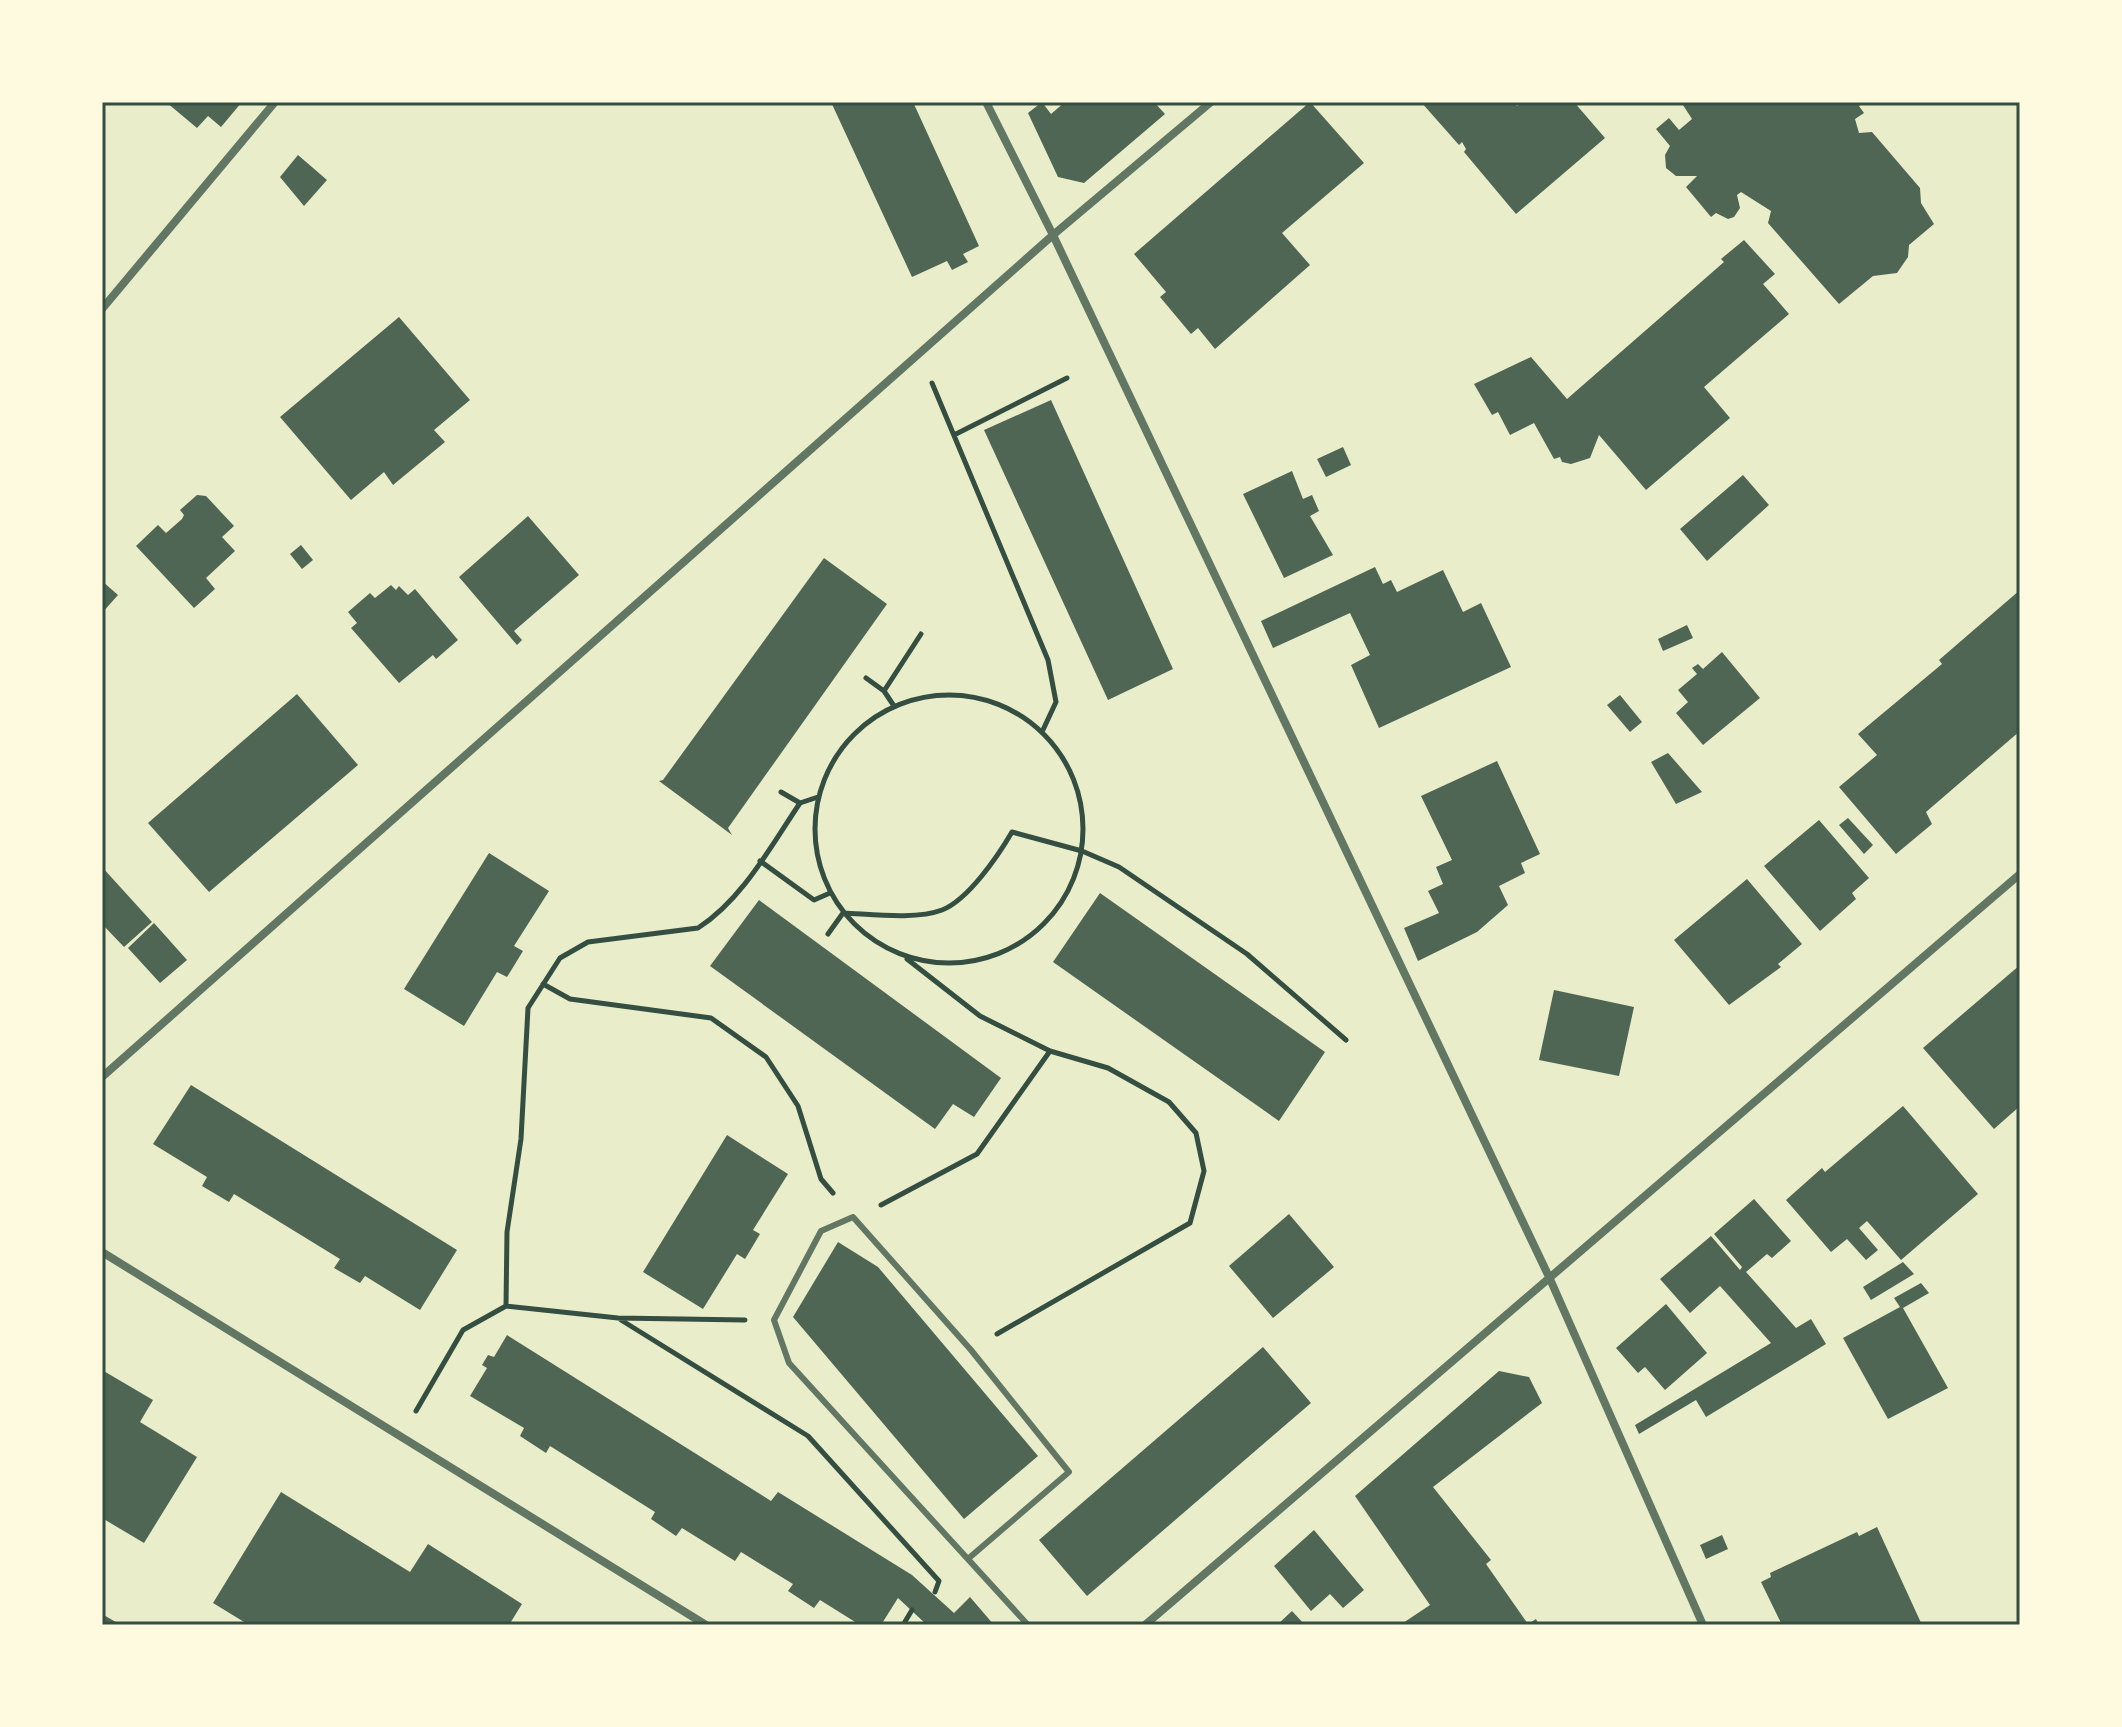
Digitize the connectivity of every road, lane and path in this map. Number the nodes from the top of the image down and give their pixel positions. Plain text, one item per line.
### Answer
1 (275, 102) edge
2 (986, 102) edge
3 (1211, 102) edge
4 (1053, 235) junction
5 (102, 309) edge
6 (920, 353) junction
7 (1067, 378) dead end
8 (954, 435) junction
9 (921, 634) dead end
10 (866, 678) dead end
11 (884, 691) junction
12 (894, 706) junction
13 (1042, 732) junction
14 (781, 792) dead end
15 (818, 797) junction
16 (800, 803) junction
17 (1082, 851) junction
18 (760, 861) junction
19 (2020, 874) edge
20 (830, 893) junction
21 (843, 913) junction
22 (828, 934) dead end
23 (903, 956) junction
24 (543, 984) junction
25 (1346, 1040) dead end
26 (1050, 1051) junction
27 (102, 1077) edge
28 (853, 1217) junction
29 (102, 1252) edge
30 (1550, 1279) junction
31 (506, 1306) junction
32 (618, 1318) junction
33 (774, 1320) junction
34 (971, 1350) junction
35 (401, 1437) junction
36 (969, 1558) junction
37 (935, 1592) dead end
38 (912, 1610) dead end
39 (706, 1625) edge
40 (903, 1625) edge
41 (1028, 1625) edge
42 (1145, 1625) edge
43 (1703, 1625) edge

1 - 5 street
2 - 4 street
3 - 4 street
4 - 6 street
4 - 30 street
6 - 8 path
6 - 27 street
7 - 8 path
8 - 13 path
9 - 11 path
10 - 11 path
11 - 12 path
12 - 13 path
12 - 15 path
13 - 17 path
14 - 16 path
15 - 16 path
15 - 20 path
16 - 18 path
17 - 21 path
17 - 23 path
17 - 25 path
18 - 20 path
18 - 24 path
19 - 30 street
20 - 21 path
21 - 22 path
21 - 23 path
23 - 26 path
24 - 28 path
24 - 31 path
26 - 28 path
26 - 34 path
28 - 33 lane
28 - 34 lane
29 - 35 street
30 - 42 street
30 - 43 street
31 - 32 path
31 - 35 path
32 - 33 path
32 - 37 path
33 - 36 lane
34 - 36 lane
35 - 39 street
36 - 41 lane
38 - 40 path

